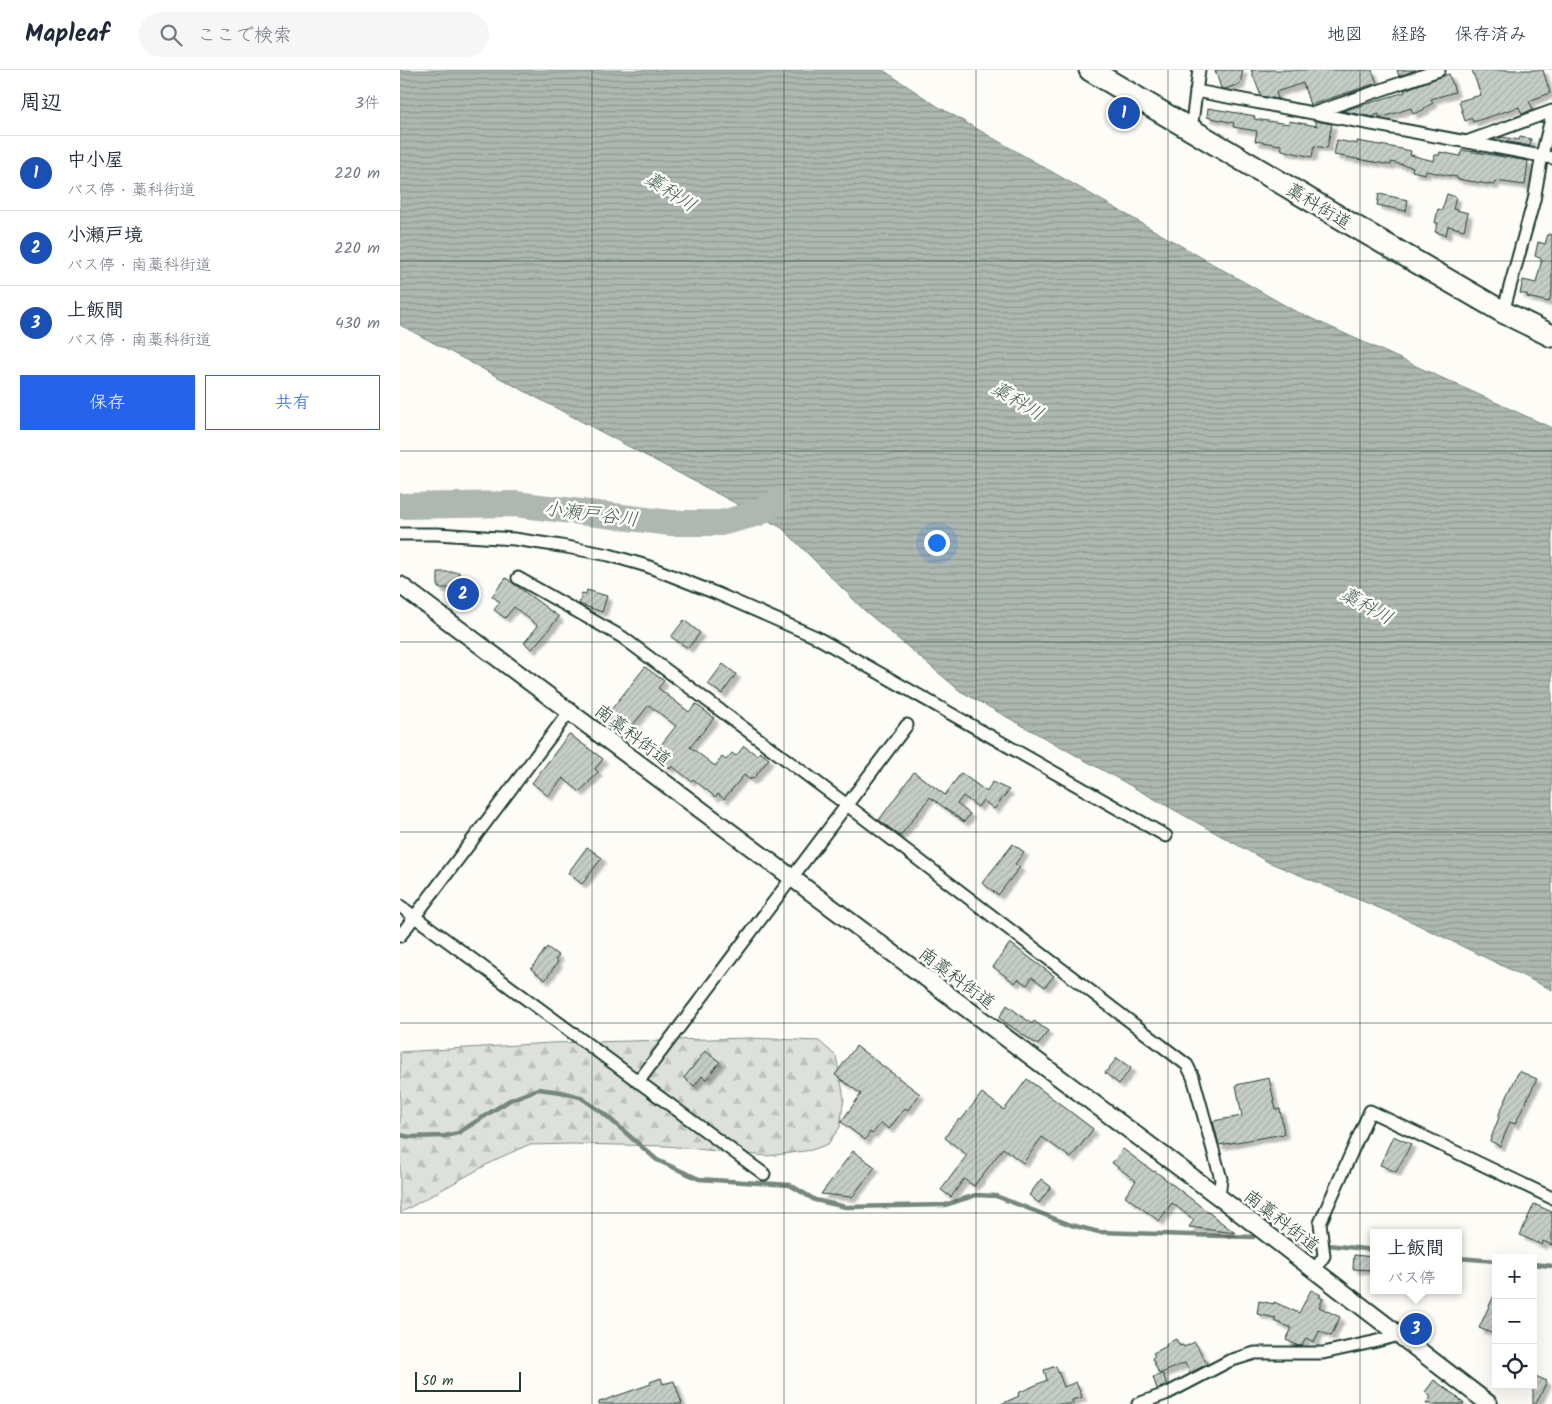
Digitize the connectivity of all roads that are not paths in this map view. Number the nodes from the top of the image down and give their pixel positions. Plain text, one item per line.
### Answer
1 (1090, 70) edge
2 (1199, 70) edge
3 (1439, 70) edge
4 (1196, 90) junction
5 (1315, 113) junction
6 (1552, 115) edge
7 (1191, 130) junction
8 (1467, 141) junction
9 (1547, 156) edge
10 (1503, 312) junction
11 (1552, 336) edge
12 (400, 534) edge
13 (518, 578) dead end
14 (400, 584) edge
15 (569, 712) junction
16 (907, 725) dead end
17 (847, 805) junction
18 (1166, 836) dead end
19 (792, 878) junction
20 (400, 906) edge
21 (414, 917) junction
22 (400, 936) edge
23 (638, 1082) junction
24 (764, 1174) dead end
25 (1219, 1197) junction
26 (1552, 1198) edge
27 (1314, 1271) junction
28 (1399, 1335) junction
29 (1138, 1404) edge
30 (1489, 1404) edge

1 - 7 highway, 藁科街道
2 - 4 street
3 - 5 street
4 - 5 street
4 - 7 street
5 - 8 street
6 - 8 street
6 - 9 street
7 - 10 highway, 藁科街道
8 - 9 street
9 - 10 street
10 - 11 highway, 藁科街道
12 - 18 street
13 - 17 street
14 - 15 main road, 南藁科街道
15 - 19 main road, 南藁科街道
15 - 21 street
16 - 17 street
17 - 19 street
17 - 25 street
19 - 23 street
19 - 25 main road, 南藁科街道
20 - 21 street
21 - 22 street
21 - 23 street
23 - 24 street
25 - 27 main road, 南藁科街道
26 - 27 street
27 - 28 main road, 南藁科街道
28 - 29 street
28 - 30 main road, 南藁科街道

